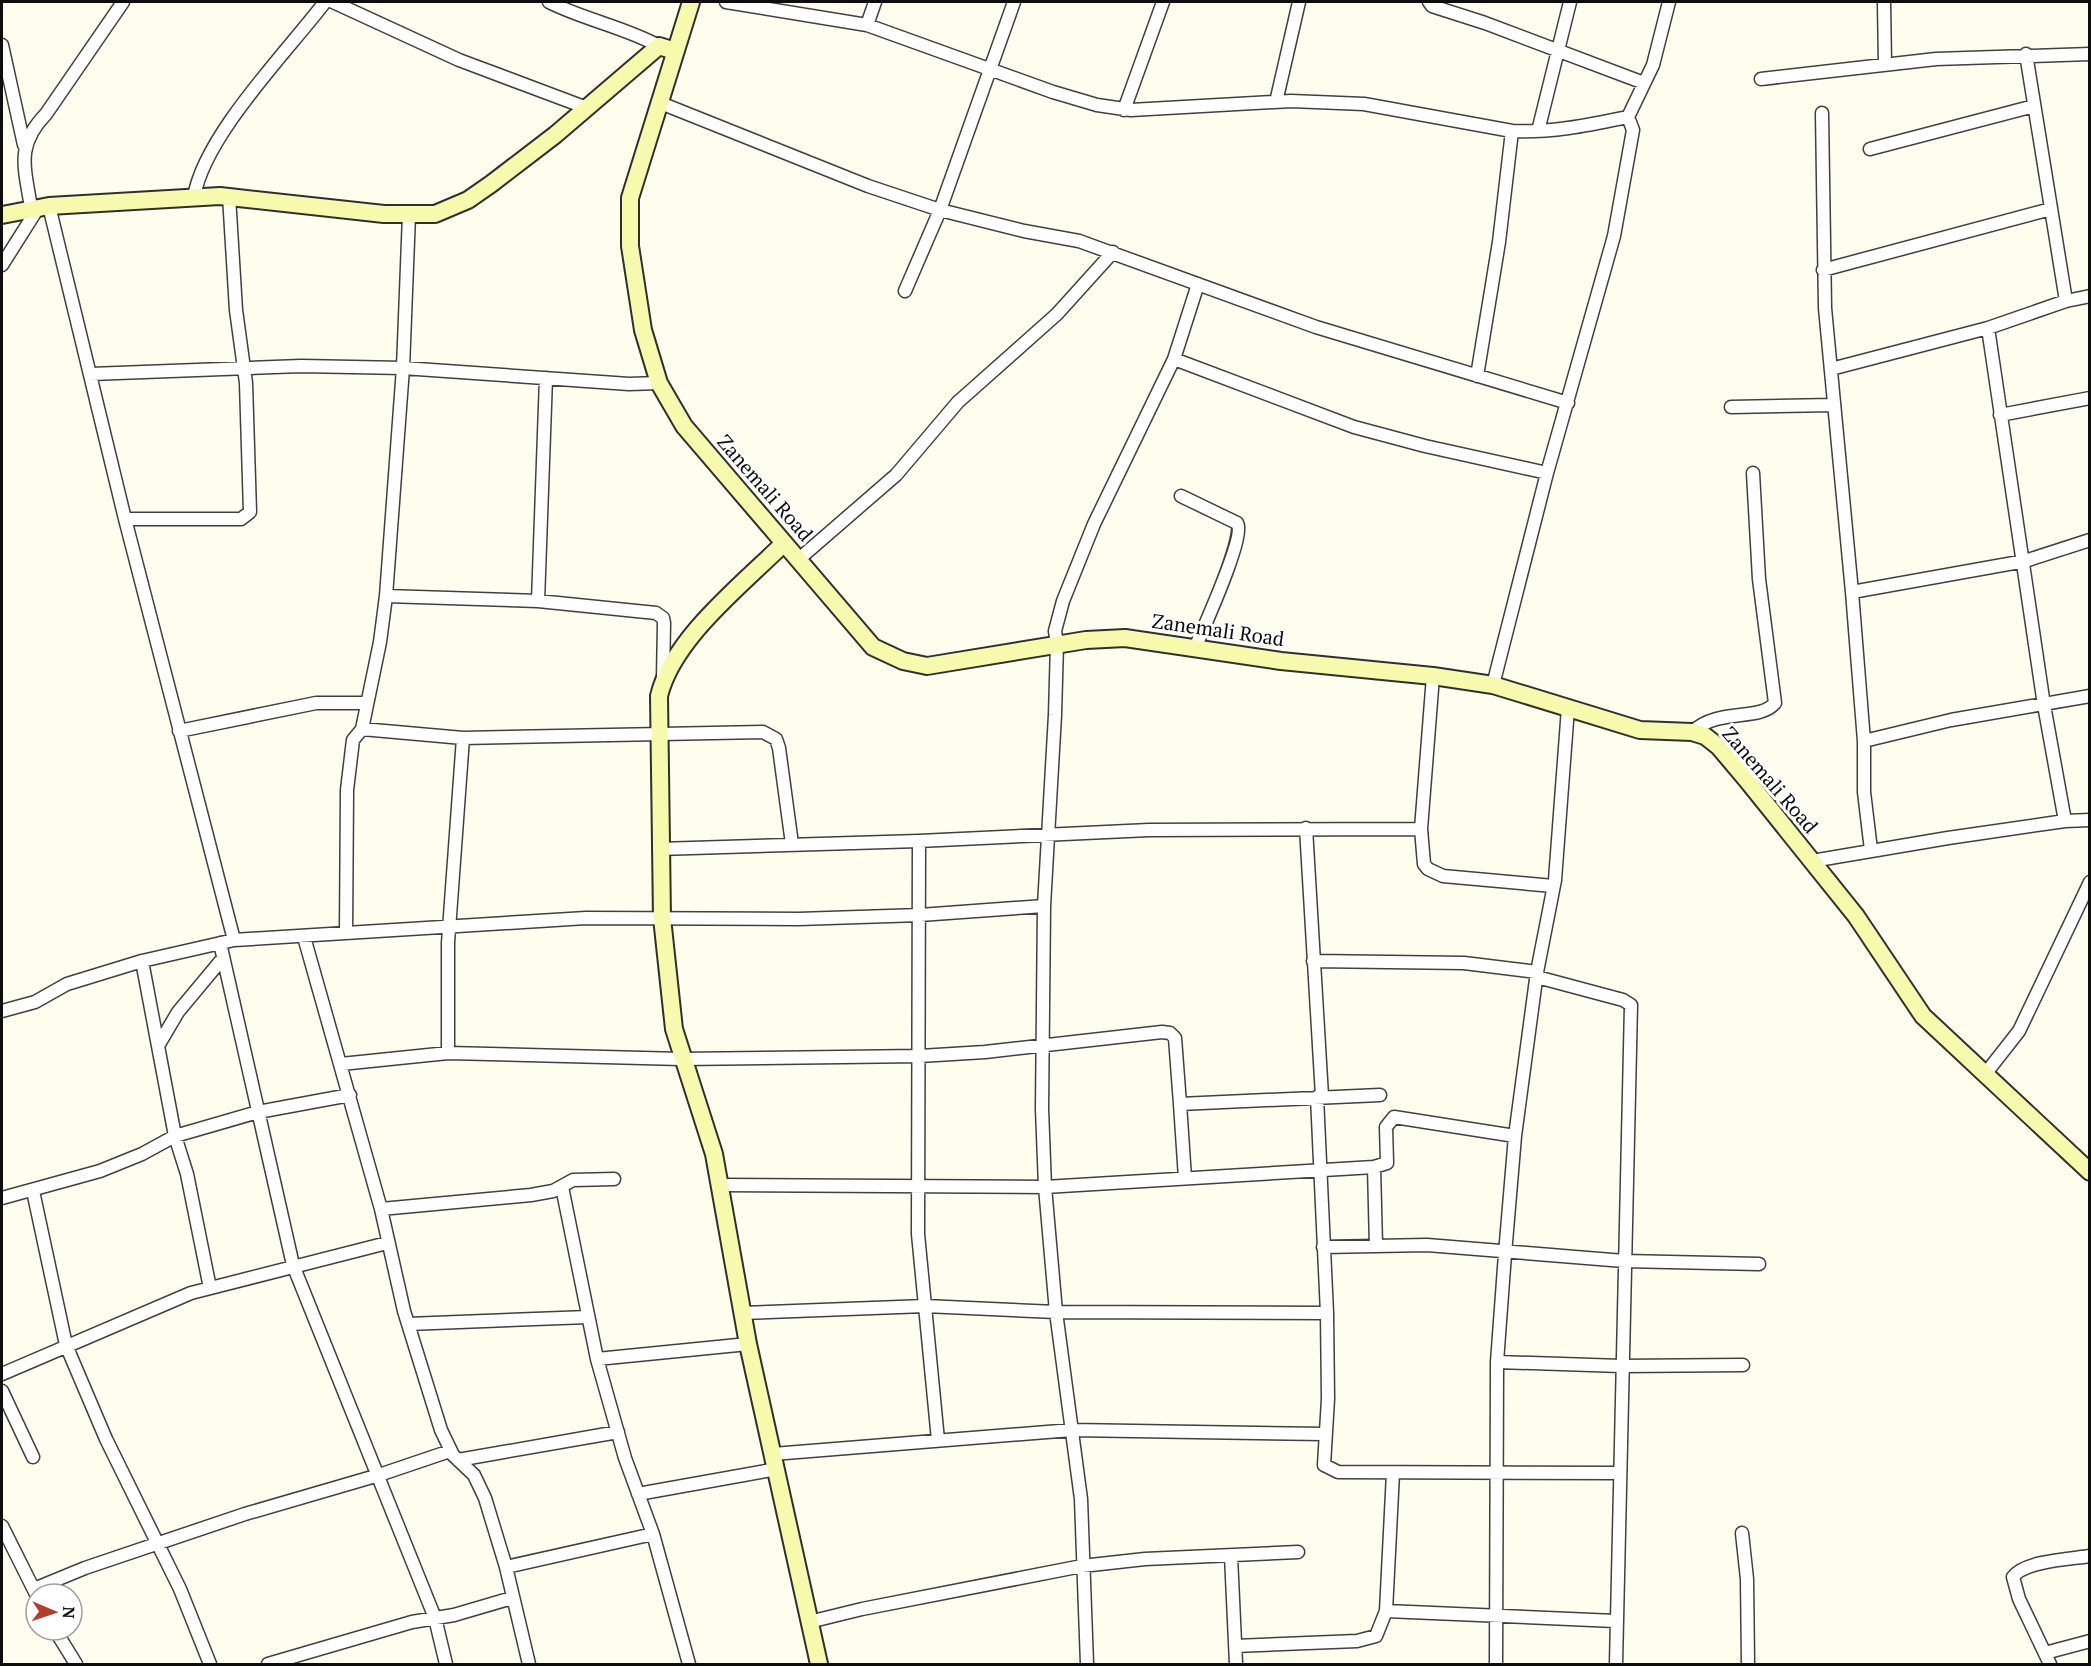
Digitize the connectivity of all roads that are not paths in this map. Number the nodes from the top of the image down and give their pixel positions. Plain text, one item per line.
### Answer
1 (123, 2) edge
2 (325, 2) edge
3 (333, 2) edge
4 (549, 2) edge
5 (691, 2) edge
6 (726, 2) edge
7 (875, 2) edge
8 (1014, 2) edge
9 (1163, 2) edge
10 (1299, 2) edge
11 (1429, 2) edge
12 (1570, 2) edge
13 (1669, 2) edge
14 (1884, 2) edge
15 (867, 25) junction
16 (2, 45) edge
17 (667, 49) junction
18 (1557, 51) junction
19 (2026, 54) junction
20 (2090, 54) edge
21 (1885, 65) junction
22 (989, 68) junction
23 (1761, 79) dead end
24 (1644, 83) junction
25 (658, 102) junction
26 (1276, 102) junction
27 (2034, 106) junction
28 (587, 108) junction
29 (1124, 110) junction
30 (1822, 113) dead end
31 (1628, 117) junction
32 (1512, 130) junction
33 (1538, 131) junction
34 (24, 145) junction
35 (1870, 149) dead end
36 (229, 196) junction
37 (194, 197) junction
38 (39, 207) junction
39 (2051, 209) junction
40 (940, 210) junction
41 (2, 215) edge
42 (409, 215) junction
43 (1113, 252) junction
44 (2, 266) edge
45 (1823, 270) junction
46 (1198, 284) junction
47 (905, 291) dead end
48 (2090, 296) edge
49 (2066, 301) junction
50 (1988, 328) junction
51 (1174, 359) junction
52 (244, 367) junction
53 (402, 368) junction
54 (1831, 369) junction
55 (92, 374) junction
56 (1477, 375) junction
57 (546, 378) junction
58 (659, 383) junction
59 (2090, 398) edge
60 (1568, 403) junction
61 (1833, 405) junction
62 (1731, 407) dead end
63 (2000, 415) junction
64 (1547, 473) junction
65 (1753, 473) dead end
66 (1181, 496) dead end
67 (125, 519) junction
68 (2090, 540) edge
69 (784, 543) junction
70 (799, 559) junction
71 (2025, 561) junction
72 (1852, 592) junction
73 (386, 596) junction
74 (538, 601) junction
75 (1057, 644) junction
76 (1195, 648) junction
77 (1433, 676) junction
78 (663, 678) junction
79 (1493, 685) junction
80 (2090, 696) edge
81 (367, 703) junction
82 (2044, 705) junction
83 (1568, 708) junction
84 (362, 729) junction
85 (179, 731) junction
86 (1692, 732) junction
87 (660, 735) junction
88 (463, 738) junction
89 (1864, 741) junction
90 (2066, 820) junction
91 (2090, 820) edge
92 (1306, 828) junction
93 (1422, 829) junction
94 (1048, 835) junction
95 (919, 841) junction
96 (792, 844) junction
97 (659, 849) junction
98 (1871, 850) junction
99 (1812, 861) junction
100 (2090, 882) edge
101 (1552, 886) junction
102 (1044, 906) junction
103 (920, 915) junction
104 (662, 918) junction
105 (449, 927) junction
106 (346, 933) junction
107 (304, 937) junction
108 (234, 940) junction
109 (220, 944) junction
110 (224, 958) junction
111 (142, 961) junction
112 (1313, 961) junction
113 (1537, 974) junction
114 (2, 1011) edge
115 (158, 1046) junction
116 (1042, 1046) junction
117 (448, 1053) junction
118 (920, 1056) junction
119 (681, 1059) junction
120 (341, 1064) junction
121 (1986, 1073) junction
122 (350, 1095) junction
123 (1380, 1095) dead end
124 (1319, 1096) junction
125 (1180, 1104) junction
126 (258, 1112) junction
127 (175, 1136) junction
128 (1515, 1136) junction
129 (1374, 1167) junction
130 (1321, 1172) junction
131 (2090, 1172) edge
132 (1185, 1178) junction
133 (614, 1179) dead end
134 (720, 1185) junction
135 (562, 1187) junction
136 (1045, 1187) junction
137 (918, 1188) junction
138 (33, 1191) junction
139 (2, 1198) edge
140 (381, 1209) junction
141 (387, 1243) junction
142 (1376, 1246) junction
143 (1323, 1248) junction
144 (1505, 1254) junction
145 (1624, 1261) junction
146 (1759, 1264) dead end
147 (293, 1265) junction
148 (210, 1288) junction
149 (926, 1306) junction
150 (1056, 1312) junction
151 (742, 1313) junction
152 (1327, 1313) junction
153 (588, 1317) junction
154 (408, 1324) junction
155 (748, 1344) junction
156 (66, 1345) junction
157 (597, 1359) junction
158 (1497, 1362) junction
159 (1743, 1365) dead end
160 (1621, 1366) junction
161 (2, 1374) edge
162 (2, 1391) edge
163 (1072, 1430) junction
164 (618, 1432) junction
165 (1324, 1434) junction
166 (938, 1440) junction
167 (454, 1456) junction
168 (33, 1457) dead end
169 (775, 1461) junction
170 (1393, 1473) junction
171 (1499, 1473) junction
172 (1620, 1473) junction
173 (379, 1475) junction
174 (638, 1494) junction
175 (2, 1526) edge
176 (1742, 1533) dead end
177 (653, 1534) junction
178 (159, 1545) junction
179 (1298, 1552) dead end
180 (1231, 1556) junction
181 (2090, 1556) edge
182 (1082, 1566) junction
183 (506, 1567) junction
184 (30, 1582) edge
185 (56, 1582) edge
186 (512, 1598) junction
187 (1386, 1611) junction
188 (1497, 1616) junction
189 (435, 1618) junction
190 (1615, 1621) junction
191 (809, 1622) junction
192 (2090, 1641) edge
193 (62, 1642) edge
194 (1235, 1646) junction
195 (2047, 1659) edge
196 (76, 1665) edge
197 (210, 1665) edge
198 (268, 1665) edge
199 (446, 1665) edge
200 (529, 1665) edge
201 (689, 1665) edge
202 (819, 1665) edge
203 (1087, 1665) edge
204 (1236, 1665) edge
205 (1496, 1665) edge
206 (1616, 1665) edge
207 (1748, 1665) edge

1 - 34 street
2 - 37 street
3 - 28 street
4 - 17 street
5 - 17 street, Zanemali Road
6 - 15 street
7 - 15 street
8 - 22 street
9 - 29 street
10 - 26 street
11 - 18 street
12 - 18 street
13 - 24 street
14 - 21 street
15 - 22 street
16 - 34 street
17 - 25 street, Zanemali Road
17 - 28 street
18 - 24 street
18 - 33 street
19 - 20 street
19 - 21 street
19 - 27 street
21 - 23 street
22 - 29 street
22 - 40 street
24 - 31 street
25 - 40 street
25 - 58 street, Zanemali Road
26 - 29 street
26 - 32 street
27 - 35 street
27 - 39 street
28 - 42 street
30 - 45 street
31 - 33 street
31 - 60 street
32 - 33 street
32 - 56 street
34 - 38 street
36 - 37 street
36 - 42 street
36 - 52 street
37 - 38 street
38 - 41 street
38 - 44 street
38 - 55 street
39 - 45 street
39 - 49 street
40 - 43 street
40 - 47 street
42 - 53 street
43 - 46 street
43 - 70 street
45 - 54 street
46 - 51 street
46 - 56 street
48 - 49 street
49 - 50 street
50 - 54 street
50 - 63 street
51 - 64 street
51 - 75 street
52 - 53 street
52 - 55 street
52 - 67 street
53 - 57 street
53 - 73 street
54 - 61 street
55 - 67 street
56 - 60 street
57 - 58 street
57 - 74 street
58 - 69 street, Zanemali Road
59 - 63 street
60 - 64 street
61 - 62 street
61 - 72 street
63 - 71 street
64 - 79 street
65 - 86 street
66 - 76 street
67 - 85 street
68 - 71 street
69 - 70 street, Zanemali Road
69 - 78 street
70 - 75 street, Zanemali Road
71 - 72 street
71 - 82 street
72 - 89 street
73 - 74 street
73 - 81 street
74 - 78 street
75 - 76 street, Zanemali Road
75 - 94 street
76 - 77 street, Zanemali Road
77 - 79 street, Zanemali Road
77 - 93 street
78 - 87 street
79 - 83 street, Zanemali Road
80 - 82 street
81 - 84 street
81 - 85 street
82 - 89 street
82 - 90 street
83 - 86 street, Zanemali Road
83 - 101 street
84 - 88 street
84 - 106 street
85 - 108 street
86 - 99 street, Zanemali Road
87 - 88 street
87 - 96 street
87 - 97 street
88 - 105 street
89 - 98 street
90 - 91 street
90 - 98 street
92 - 93 street
92 - 94 street
92 - 112 street
93 - 101 street
94 - 95 street
94 - 102 street
95 - 96 street
95 - 103 street
96 - 97 street
97 - 104 street
98 - 99 street
99 - 121 street, Zanemali Road
100 - 121 street
101 - 113 street
102 - 103 street
102 - 116 street
103 - 104 street
103 - 118 street
104 - 105 street
104 - 119 street
105 - 106 street
105 - 117 street
106 - 107 street
107 - 108 street
107 - 120 street
108 - 109 street
109 - 110 street
109 - 111 street
110 - 115 street
110 - 126 street
111 - 114 street
111 - 115 street
112 - 113 street
112 - 124 street
113 - 128 street
113 - 145 street
115 - 127 street
116 - 118 street
116 - 125 street
116 - 136 street
117 - 119 street
117 - 120 street
118 - 119 street
118 - 137 street
119 - 134 street
120 - 122 street
121 - 131 street, Zanemali Road
122 - 126 street
122 - 140 street
123 - 124 street
124 - 125 street
124 - 130 street
125 - 132 street
126 - 127 street
126 - 147 street
127 - 138 street
127 - 148 street
128 - 129 street
128 - 144 street
129 - 130 street
129 - 142 street
130 - 132 street
130 - 143 street
132 - 136 street
133 - 135 street
134 - 137 street
134 - 151 street
135 - 140 street
135 - 153 street
136 - 137 street
136 - 150 street
137 - 149 street
138 - 139 street
138 - 156 street
140 - 141 street
141 - 147 street
141 - 154 street
142 - 143 street
142 - 144 street
143 - 152 street
144 - 145 street
144 - 158 street
145 - 146 street
145 - 160 street
147 - 148 street
147 - 173 street
148 - 156 street
149 - 150 street
149 - 151 street
149 - 166 street
150 - 152 street
150 - 163 street
151 - 155 street
152 - 165 street
153 - 154 street
153 - 157 street
154 - 167 street
155 - 157 street
155 - 169 street
156 - 161 street
156 - 178 street
157 - 164 street
158 - 160 street
158 - 171 street
159 - 160 street
160 - 172 street
162 - 168 street
163 - 165 street
163 - 166 street
163 - 182 street
164 - 167 street
164 - 174 street
165 - 170 street
166 - 169 street
167 - 173 street
167 - 183 street
169 - 174 street
169 - 191 street
170 - 171 street
170 - 187 street
171 - 172 street
171 - 188 street
172 - 190 street
173 - 178 street
173 - 189 street
174 - 177 street
175 - 184 street
176 - 207 street
177 - 183 street
177 - 201 street
178 - 185 street
178 - 197 street
179 - 180 street
180 - 182 street
180 - 194 street
181 - 195 street
182 - 191 street
182 - 203 street
183 - 186 street
186 - 189 street
186 - 200 street
187 - 188 street
187 - 194 street
188 - 190 street
188 - 205 street
189 - 198 street
189 - 199 street
190 - 206 street
191 - 202 street
192 - 195 street
193 - 196 street
194 - 204 street

